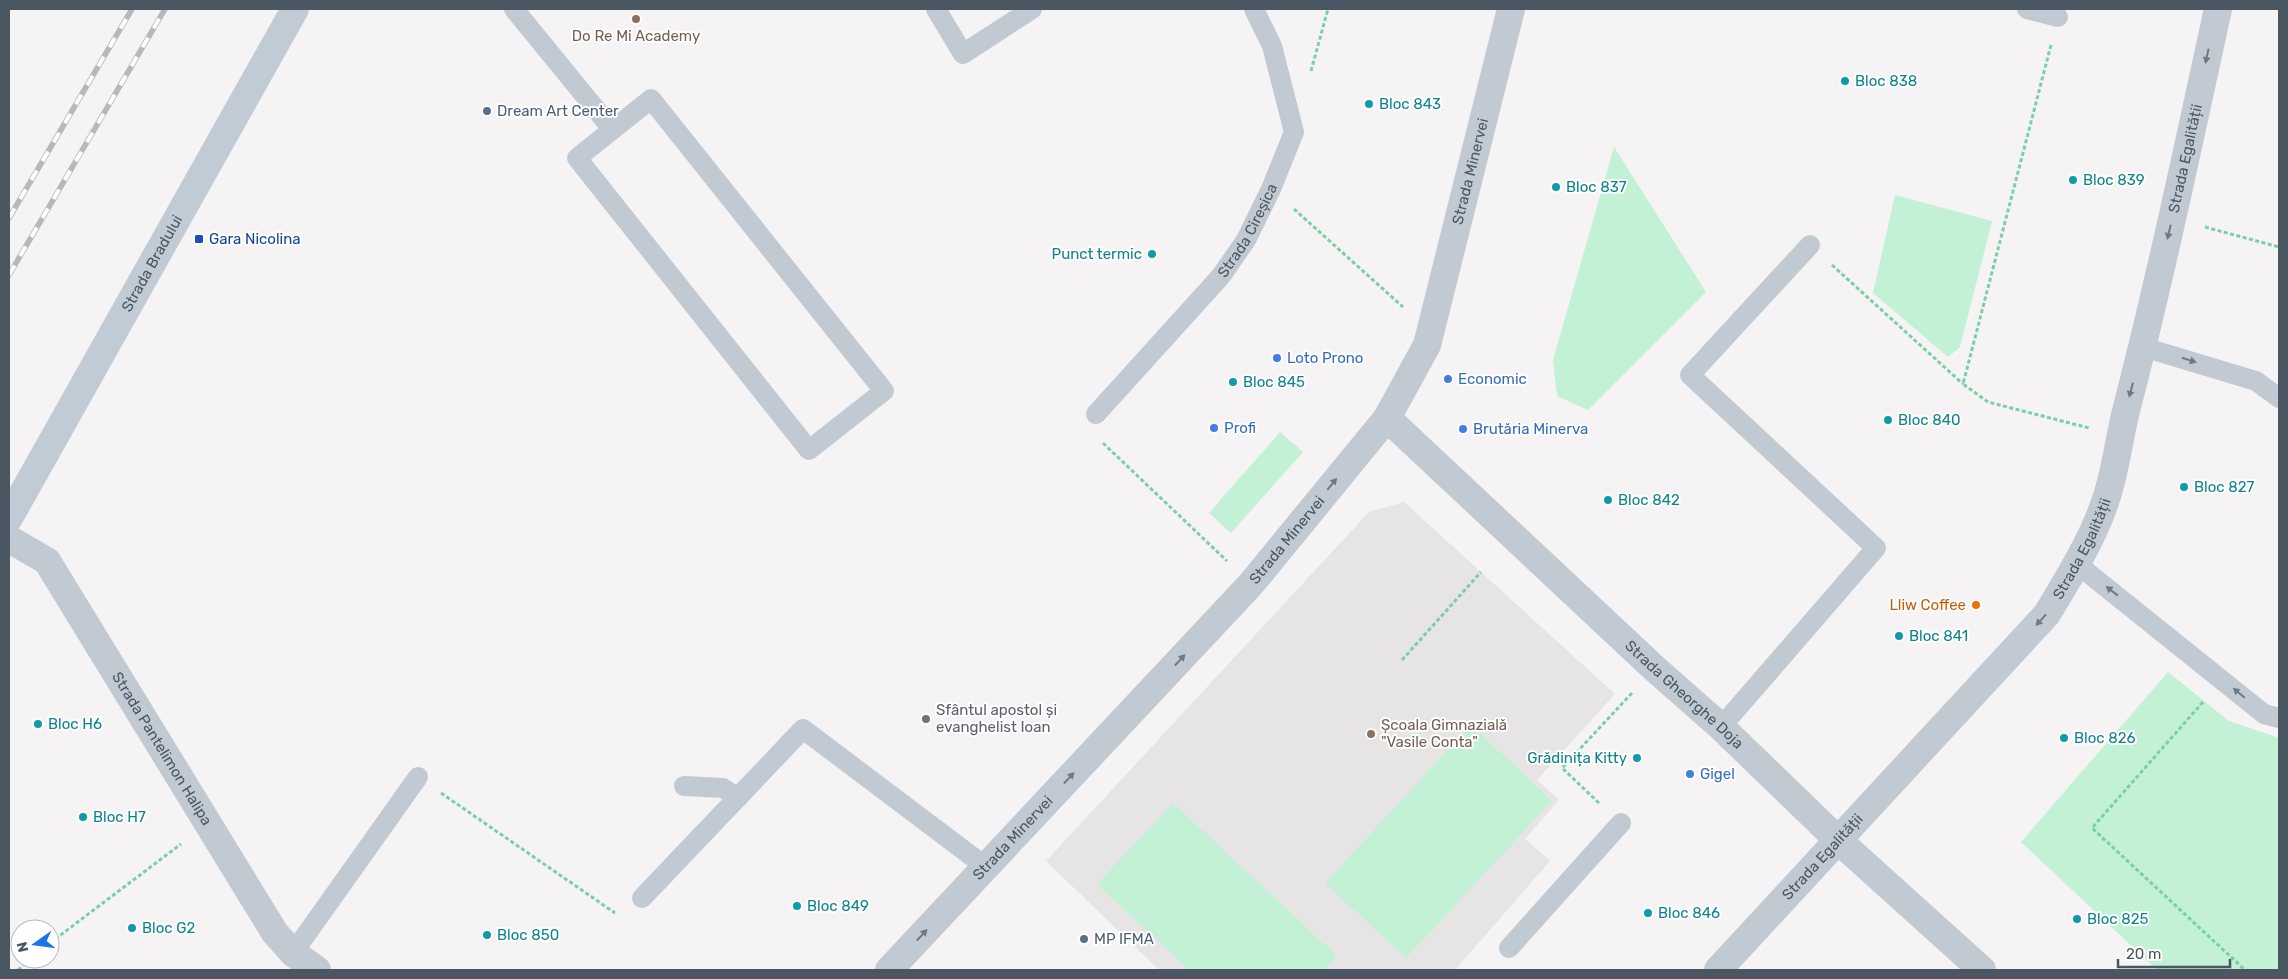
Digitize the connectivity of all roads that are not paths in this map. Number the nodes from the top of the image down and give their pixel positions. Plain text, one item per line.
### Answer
1 (295, 9) edge
2 (514, 9) edge
3 (936, 9) edge
4 (1032, 9) edge
5 (1254, 9) edge
6 (1510, 9) edge
7 (2027, 9) edge
8 (2218, 9) edge
9 (2058, 18) road end
10 (612, 129) junction
11 (1810, 245) road end
12 (2142, 347) junction
13 (2279, 398) edge
14 (1096, 414) road end
15 (1387, 418) junction
16 (9, 518) edge
17 (9, 539) edge
18 (2077, 564) junction
19 (2279, 718) edge
20 (1721, 727) junction
21 (418, 778) road end
22 (684, 786) dead end
23 (738, 798) junction
24 (1622, 823) road end
25 (1839, 841) junction
26 (986, 867) junction
27 (642, 898) road end
28 (1509, 948) dead end
29 (287, 962) edge
30 (317, 970) edge
31 (888, 970) edge
32 (1718, 970) edge
33 (1982, 970) edge

1 - 16 street, Strada Bradului
2 - 10 lane
3 - 4 lane
5 - 14 lane, Strada Cireșica
6 - 15 street, Strada Minervei
7 - 9 lane
8 -> 12 street, Strada Egalității
10 - 10 lane
11 - 20 lane
12 -> 13 lane
12 -> 18 street, Strada Egalității
15 - 20 street, Strada Gheorghe Doja
26 -> 15 street, Strada Minervei
17 - 29 street, Strada Pantelimon Halipa
19 -> 18 lane
18 -> 25 street, Strada Egalității
20 - 25 street, Strada Gheorghe Doja
21 - 29 lane
22 - 23 lane
23 - 26 lane
23 - 27 lane
24 - 28 lane
25 - 32 street, Strada Egalității
25 - 33 street, Strada Gheorghe Doja
31 -> 26 street, Strada Minervei
29 - 30 street, Strada Pantelimon Halipa

